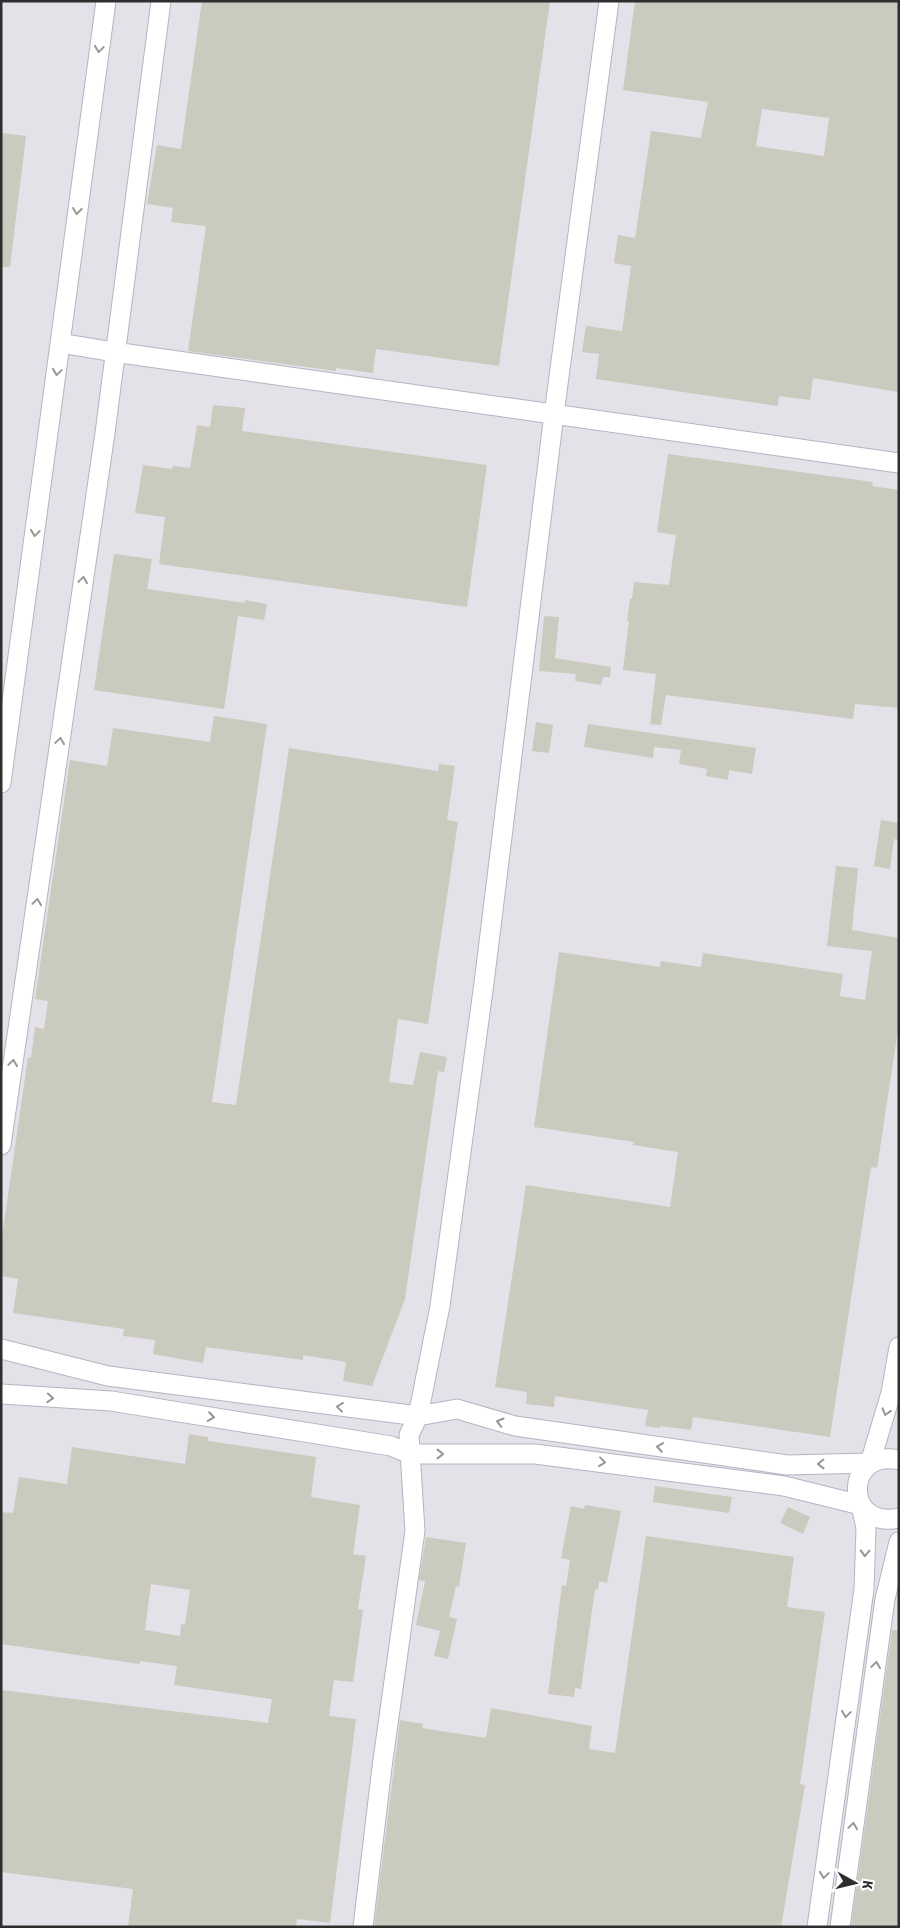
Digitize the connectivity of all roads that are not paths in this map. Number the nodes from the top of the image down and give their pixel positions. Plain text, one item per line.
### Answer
1 (106, 1) edge
2 (161, 1) edge
3 (609, 1) edge
4 (60, 343) junction
5 (114, 352) junction
6 (554, 414) junction
7 (899, 463) edge
8 (1, 783) edge
9 (1, 1145) edge
10 (899, 1347) edge
11 (1, 1349) edge
12 (1, 1394) edge
13 (418, 1416) junction
14 (410, 1454) junction
15 (899, 1460) edge
16 (870, 1463) junction
17 (861, 1505) junction
18 (899, 1518) edge
19 (899, 1542) edge
20 (363, 1927) edge
21 (817, 1927) edge
22 (840, 1927) edge

1 -> 4 street
2 - 5 street
3 - 6 street
4 - 5 street
4 -> 8 street
5 - 6 street
9 -> 5 street
6 - 7 street
6 - 13 street
10 -> 16 street
13 -> 11 street
12 -> 14 street
13 - 14 street
16 -> 13 street
14 -> 17 street
14 - 20 street
15 - 16 street
16 - 17 street
17 - 18 street
17 -> 21 street
22 -> 19 street

